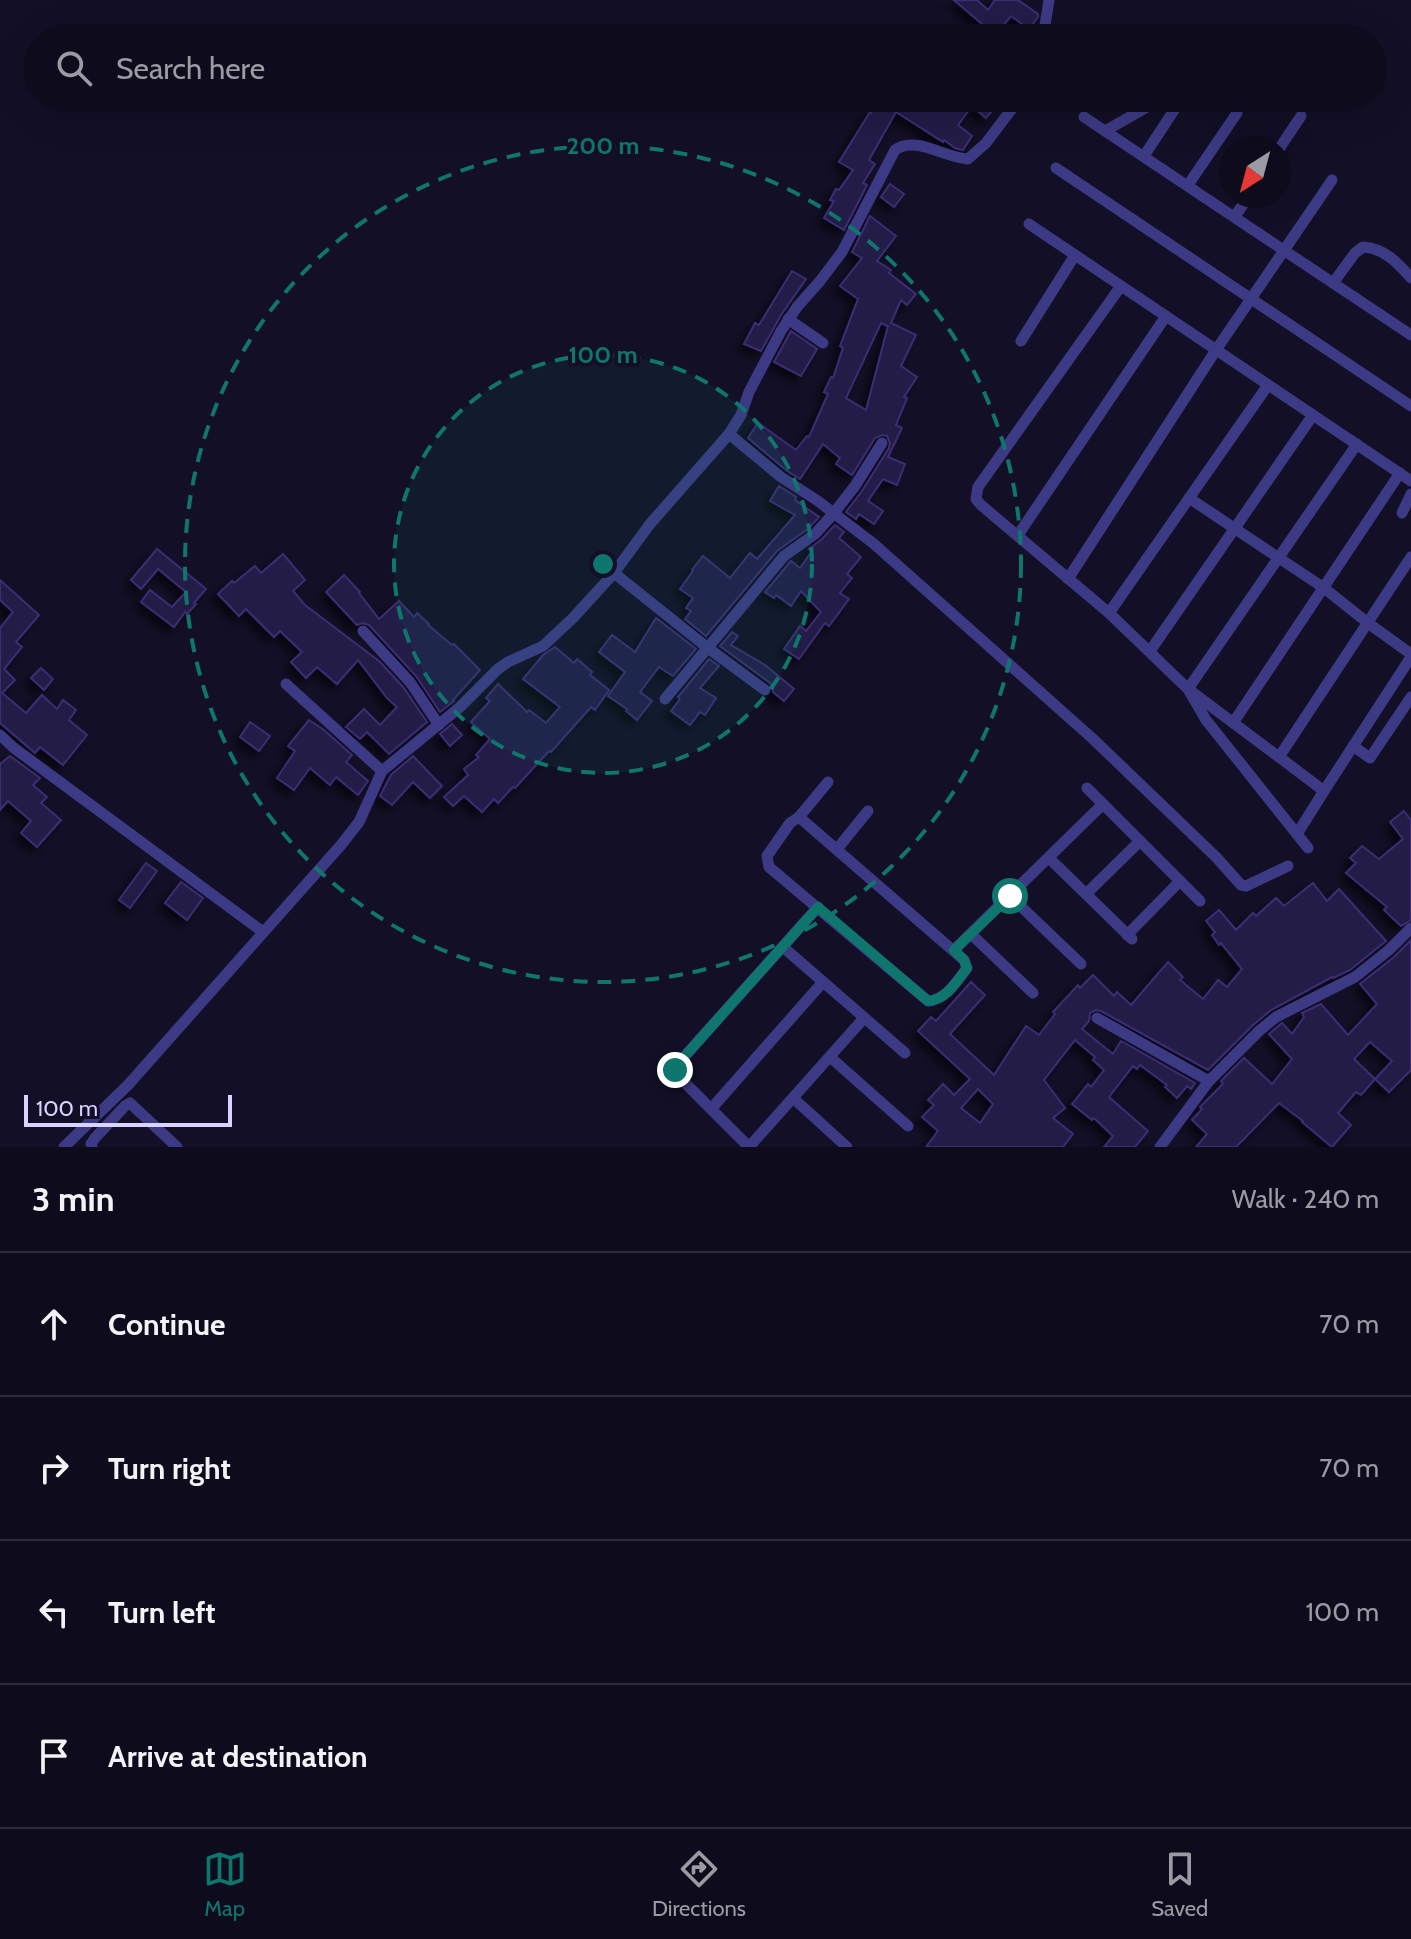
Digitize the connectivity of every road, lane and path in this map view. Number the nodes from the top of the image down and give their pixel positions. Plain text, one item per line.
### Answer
1 (1049, 0) edge
2 (1045, 24) edge
3 (1009, 112) edge
4 (1138, 112) edge
5 (1173, 112) edge
6 (1237, 113) dead end
7 (1301, 116) dead end
8 (1084, 117) dead end
9 (1105, 131) junction
10 (1288, 136) edge
11 (1144, 156) junction
12 (1056, 168) dead end
13 (1332, 180) dead end
14 (1188, 185) junction
15 (1241, 208) edge
16 (1235, 216) junction
17 (1029, 224) dead end
18 (1285, 250) junction
19 (1075, 255) junction
20 (1411, 278) edge
21 (1333, 283) junction
22 (1121, 286) junction
23 (1251, 299) junction
24 (1166, 316) junction
25 (788, 319) junction
26 (1411, 335) edge
27 (1021, 341) dead end
28 (823, 343) dead end
29 (1216, 350) junction
30 (1268, 385) junction
31 (1411, 406) edge
32 (1313, 415) junction
33 (729, 434) junction
34 (882, 443) dead end
35 (1357, 444) junction
36 (1400, 473) junction
37 (1411, 481) edge
38 (1411, 494) edge
39 (1189, 498) junction
40 (834, 513) junction
41 (1402, 513) dead end
42 (1235, 528) junction
43 (1018, 535) junction
44 (1278, 557) junction
45 (1411, 557) edge
46 (614, 573) junction
47 (1068, 579) junction
48 (1324, 588) junction
49 (1109, 613) junction
50 (1368, 623) junction
51 (363, 631) dead end
52 (708, 648) junction
53 (1150, 651) junction
54 (1411, 655) edge
55 (286, 684) dead end
56 (1188, 689) junction
57 (765, 690) dead end
58 (1411, 697) edge
59 (665, 699) dead end
60 (1233, 723) junction
61 (439, 725) junction
62 (0, 735) edge
63 (1353, 746) junction
64 (1279, 757) junction
65 (382, 771) junction
66 (828, 782) dead end
67 (1087, 788) dead end
68 (1324, 791) junction
69 (1103, 804) junction
70 (868, 811) dead end
71 (799, 817) junction
72 (1297, 834) junction
73 (1140, 841) junction
74 (1308, 848) dead end
75 (837, 849) junction
76 (1049, 858) junction
77 (1288, 866) dead end
78 (1180, 881) junction
79 (1086, 894) junction
80 (1010, 896) junction
81 (1200, 901) dead end
82 (818, 907) junction
83 (1411, 928) edge
84 (263, 932) junction
85 (971, 934) junction
86 (783, 947) junction
87 (954, 950) junction
88 (1081, 964) dead end
89 (823, 982) junction
90 (1033, 993) dead end
91 (864, 1018) junction
92 (1097, 1018) dead end
93 (905, 1053) dead end
94 (830, 1057) junction
95 (1209, 1081) junction
96 (793, 1098) junction
97 (711, 1109) junction
98 (908, 1126) dead end
99 (64, 1147) edge
100 (92, 1147) edge
101 (177, 1147) edge
102 (749, 1147) edge
103 (847, 1147) edge
104 (1160, 1147) edge

1 - 2 street
3 - 25 street
4 - 9 street
5 - 11 street
6 - 14 street
7 - 10 street
8 - 9 street
9 - 11 street
11 - 14 street
12 - 23 street
13 - 18 street
14 - 16 street
15 - 16 street
16 - 18 street
17 - 19 street
18 - 21 street
18 - 23 street
19 - 22 street
19 - 27 street
20 - 21 street
21 - 26 street
22 - 24 street
22 - 43 street
23 - 29 street
23 - 31 street
24 - 29 street
24 - 43 street
25 - 28 street
25 - 33 street
29 - 30 street
29 - 47 street
30 - 32 street
30 - 39 street
32 - 35 street
32 - 42 street
33 - 40 street
33 - 46 street
34 - 40 street
35 - 36 street
35 - 44 street
36 - 37 street
36 - 48 street
38 - 41 street
39 - 42 street
39 - 49 street
40 - 52 street
40 - 77 street
42 - 44 street
42 - 53 street
43 - 47 street
44 - 48 street
44 - 56 street
45 - 50 street
46 - 52 street
46 - 61 street
47 - 49 street
48 - 50 street
48 - 60 street
49 - 53 street
50 - 54 street
50 - 64 street
51 - 61 street
52 - 57 street
52 - 59 street
53 - 56 street
54 - 63 street
55 - 65 street
56 - 60 street
56 - 72 street
58 - 63 street
60 - 64 street
61 - 65 street
62 - 84 street
63 - 68 street
64 - 68 street
65 - 84 street
66 - 71 street
67 - 69 street
68 - 72 street
69 - 73 street
69 - 76 street
70 - 75 street
71 - 75 street
71 - 82 street
72 - 74 street
73 - 78 street
73 - 79 street
75 - 87 street
76 - 79 street
76 - 80 street
78 - 79 street
78 - 81 street
80 - 85 street
80 - 88 street
82 - 86 street
82 - 87 street
83 - 95 street
84 - 99 street
85 - 87 street
85 - 90 street
86 - 89 street
86 - 97 street
89 - 91 street
89 - 97 street
91 - 93 street
91 - 94 street
92 - 95 street
94 - 96 street
94 - 98 street
95 - 104 street
96 - 102 street
96 - 103 street
97 - 102 street
100 - 101 street

